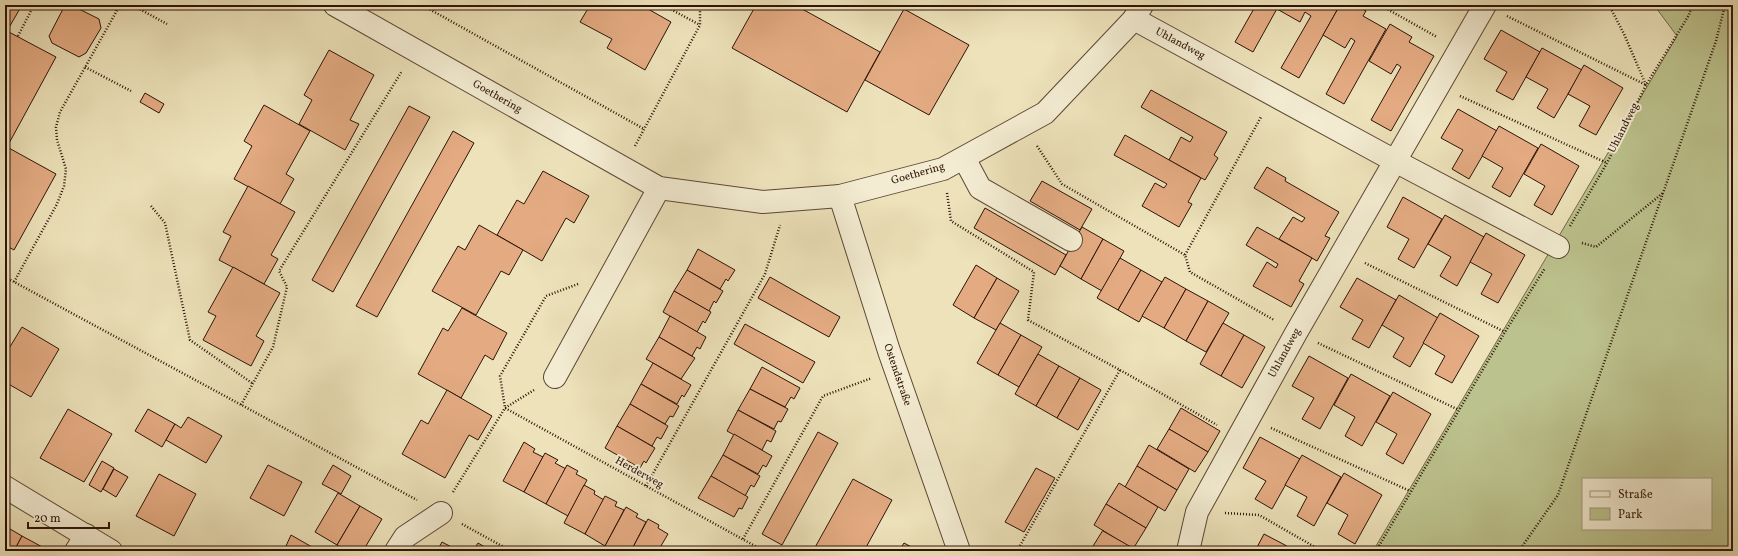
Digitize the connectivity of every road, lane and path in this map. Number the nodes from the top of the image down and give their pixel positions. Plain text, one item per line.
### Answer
1 (34, 5) edge
2 (108, 5) edge
3 (120, 5) edge
4 (132, 5) edge
5 (335, 5) edge
6 (422, 5) edge
7 (663, 5) edge
8 (700, 5) edge
9 (1380, 5) edge
10 (1485, 5) edge
11 (1609, 5) edge
12 (1692, 5) edge
13 (1725, 5) edge
14 (117, 10) junction
15 (1138, 12) edge
16 (167, 24) dead end
17 (700, 25) junction
18 (18, 36) dead end
19 (414, 50) junction
20 (1460, 50) junction
21 (85, 67) junction
22 (1646, 85) junction
23 (1438, 86) junction
24 (131, 91) dead end
25 (1274, 94) junction
26 (1024, 125) junction
27 (644, 130) junction
28 (964, 158) junction
29 (1395, 161) junction
30 (1607, 163) junction
31 (623, 168) junction
32 (943, 169) junction
33 (659, 188) junction
34 (1663, 192) junction
35 (840, 196) junction
36 (787, 200) junction
37 (151, 206) dead end
38 (1070, 240) dead end
39 (1561, 243) junction
40 (1343, 252) junction
41 (1185, 255) junction
42 (614, 271) junction
43 (5, 277) edge
44 (14, 282) junction
45 (1505, 332) junction
46 (1296, 333) junction
47 (895, 369) junction
48 (1120, 370) junction
49 (555, 377) joint
50 (252, 383) junction
51 (241, 405) junction
52 (505, 408) junction
53 (1459, 410) junction
54 (1249, 418) junction
55 (1238, 437) junction
56 (646, 486) junction
57 (5, 487) edge
58 (1410, 492) junction
59 (1197, 512) junction
60 (441, 513) junction
61 (743, 539) junction
62 (81, 543) edge
63 (111, 551) edge
64 (396, 551) edge
65 (511, 551) edge
66 (764, 551) edge
67 (959, 551) edge
68 (1017, 551) edge
69 (1188, 551) edge
70 (1322, 551) edge
71 (1376, 551) edge
72 (1519, 551) edge

1 - 18 path
2 - 14 path
3 - 14 path
4 - 16 path
5 - 19 street, Goethering
6 - 27 path
7 - 17 path
8 - 17 path
9 - 20 path
10 - 20 street, Uhlandweg
10 - 22 path
11 - 22 path
12 - 22 path, Uhlandweg
13 - 34 path
14 - 21 path
15 - 25 street, Uhlandweg
15 - 26 street, Goethering
17 - 27 path
19 - 31 street, Goethering
19 - 50 path
20 - 23 street, Uhlandweg
21 - 24 path
21 - 44 path
22 - 30 path, Uhlandweg
23 - 29 street, Uhlandweg
23 - 30 path
25 - 29 street, Uhlandweg
25 - 41 path
26 - 28 street, Goethering
26 - 41 path
27 - 31 path
28 - 32 street, Goethering
28 - 38 street
29 - 39 street, Uhlandweg
29 - 40 street, Uhlandweg
30 - 39 path, Uhlandweg
31 - 33 street, Goethering
32 - 35 street, Goethering
32 - 48 path
33 - 36 street, Goethering
33 - 42 street
34 - 39 path
34 - 72 path
35 - 36 street, Goethering
35 - 47 street, Ostendstraße
36 - 56 path
37 - 50 path
39 - 45 path, Uhlandweg
40 - 45 path
40 - 46 street, Uhlandweg
41 - 46 path
42 - 49 street
42 - 52 path
43 - 44 path
44 - 51 path
45 - 53 path, Uhlandweg
46 - 53 path
46 - 54 street, Uhlandweg
47 - 61 path
47 - 67 street, Ostendstraße
48 - 55 path
48 - 68 path
49 - 52 path
50 - 51 path
51 - 60 path
52 - 56 path, Herderweg
52 - 60 path
53 - 58 path, Uhlandweg
54 - 55 street, Uhlandweg
54 - 58 path
55 - 59 street, Uhlandweg
56 - 61 path, Herderweg
57 - 62 street
58 - 71 path, Uhlandweg
59 - 69 street, Uhlandweg
59 - 70 path
60 - 64 street
60 - 65 path
61 - 66 path, Herderweg
62 - 63 street

